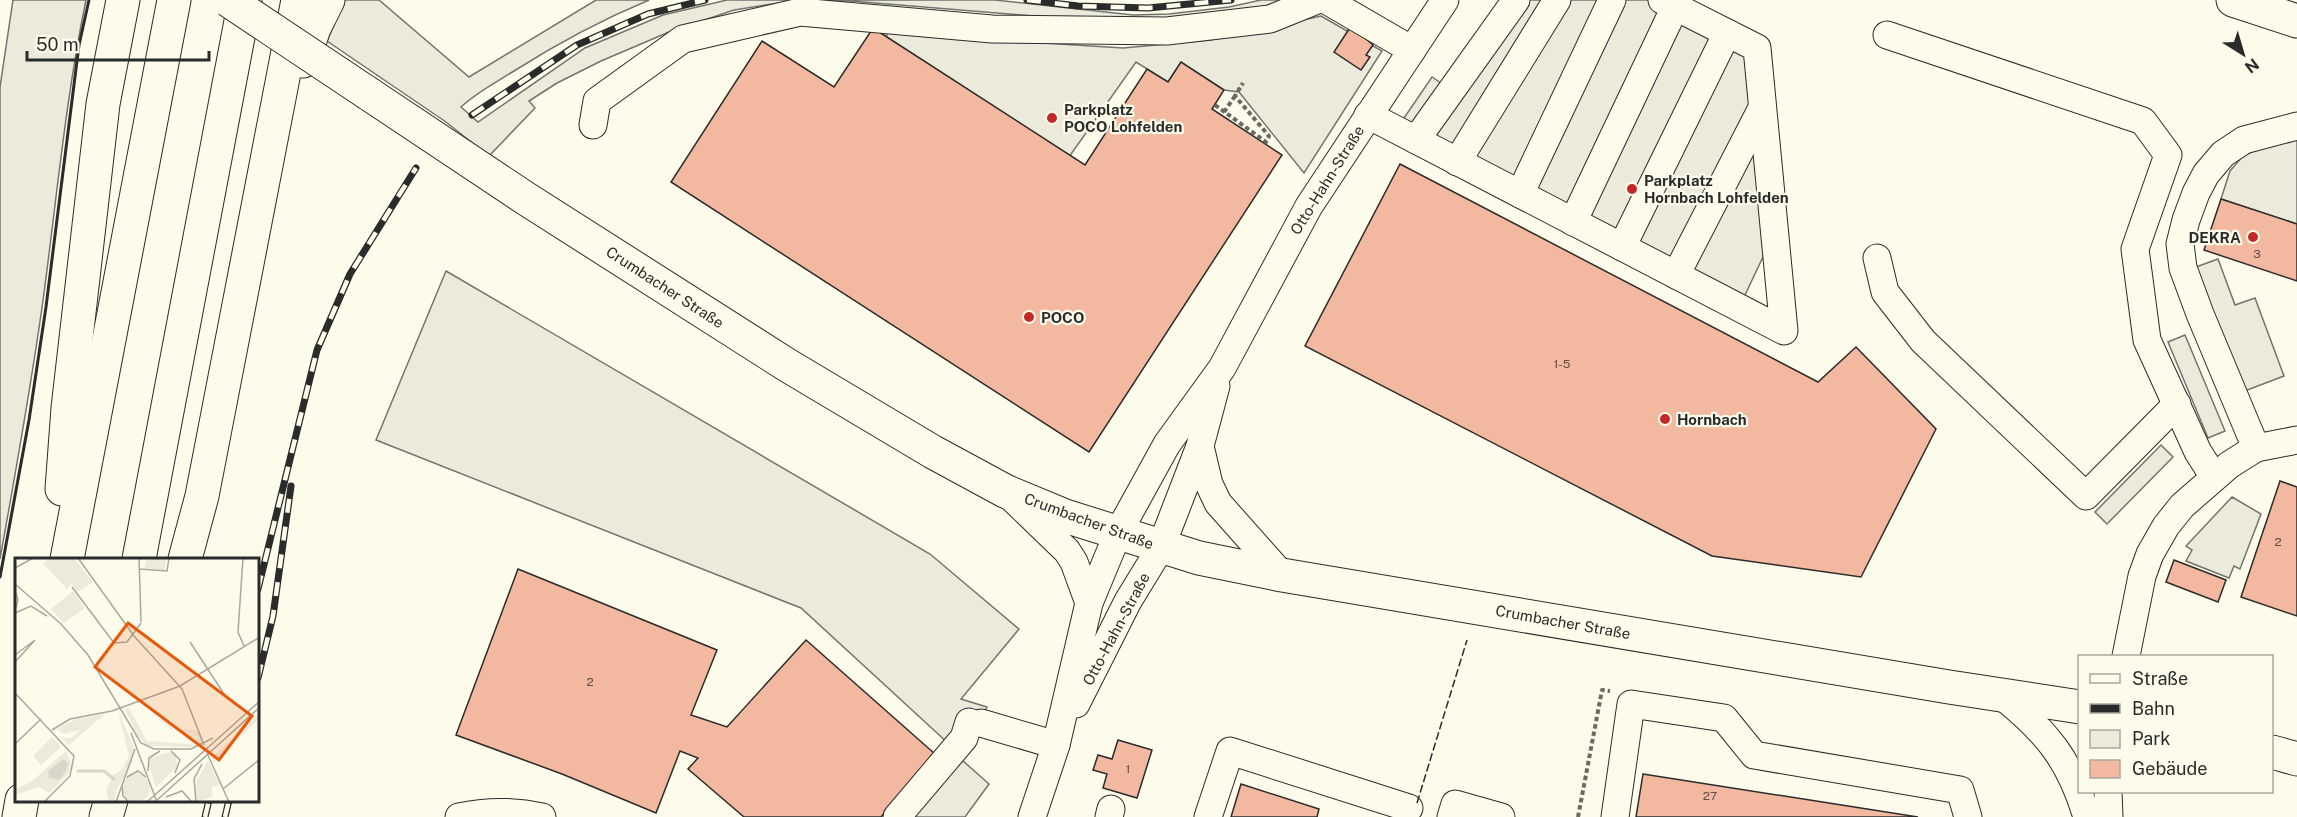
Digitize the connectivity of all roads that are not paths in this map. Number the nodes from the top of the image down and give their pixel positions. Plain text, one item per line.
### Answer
1 (123, 0) edge
2 (174, 0) edge
3 (228, 0) edge
4 (245, 0) edge
5 (298, 0) edge
6 (328, 0) edge
7 (1317, 0) edge
8 (1326, 0) edge
9 (1445, 0) edge
10 (1516, 0) edge
11 (1557, 0) edge
12 (1612, 0) edge
13 (2234, 0) edge
14 (1669, 3) edge
15 (2297, 21) edge
16 (1727, 33) junction
17 (1887, 35) dead end
18 (1412, 50) junction
19 (1762, 108) junction
20 (1368, 115) junction
21 (593, 126) dead end
22 (2297, 126) edge
23 (1416, 140) junction
24 (1457, 162) junction
25 (1520, 194) junction
26 (262, 195) junction
27 (1573, 222) junction
28 (1622, 247) junction
29 (1877, 258) dead end
30 (1676, 275) junction
31 (1222, 368) junction
32 (2176, 404) junction
33 (2297, 440) edge
34 (1200, 446) junction
35 (2256, 448) junction
36 (2214, 477) junction
37 (1005, 491) junction
38 (1118, 533) junction
39 (1161, 547) junction
40 (56, 558) edge
41 (67, 558) edge
42 (139, 558) edge
43 (185, 558) edge
44 (1282, 575) junction
45 (1089, 603) junction
46 (2126, 655) edge
47 (2002, 696) junction
48 (2078, 707) edge
49 (1056, 745) junction
50 (2273, 753) edge
51 (2297, 759) edge
52 (2078, 791) edge
53 (2108, 793) edge
54 (22, 802) edge
55 (93, 802) edge
56 (111, 802) edge
57 (1409, 808) dead end
58 (470, 816) edge
59 (19, 817) edge
60 (90, 817) edge
61 (106, 817) edge
62 (542, 817) edge
63 (897, 817) edge
64 (1032, 817) edge
65 (1208, 817) edge
66 (1451, 817) edge
67 (1501, 817) edge
68 (1615, 817) edge
69 (1968, 817) edge
70 (2109, 817) edge

1 - 40 main road
2 - 41 main road
3 - 37 main road, Crumbacher Straße, bridge
4 - 42 main road
5 - 26 main road
6 - 26 main road
7 - 21 street
8 - 18 street
9 - 18 street, Otto-Hahn-Straße
10 - 23 street
11 - 24 street
12 - 25 street
13 - 15 main road
14 - 16 street
14 - 27 street
16 - 19 street
16 - 28 street
17 - 32 street
18 - 20 street, Otto-Hahn-Straße
19 - 30 street
19 - 30 street
20 - 23 street
20 - 31 street, Otto-Hahn-Straße
22 - 35 street
23 - 24 street
24 - 25 street
25 - 27 street
26 - 43 main road
27 - 28 street
28 - 30 street
29 - 32 street
31 - 34 street, Otto-Hahn-Straße
31 - 38 street, Otto-Hahn-Straße
32 - 36 street
33 - 35 street
34 - 39 street, Otto-Hahn-Straße
34 - 44 street, Otto-Hahn-Straße
35 - 36 street
36 - 46 street
37 - 38 main road, Crumbacher Straße
37 - 45 street
38 - 39 main road, Crumbacher Straße
38 - 45 street, Otto-Hahn-Straße
39 - 44 main road, Crumbacher Straße
39 - 49 street, Otto-Hahn-Straße
44 - 47 main road, Crumbacher Straße
45 - 49 street, Otto-Hahn-Straße
47 - 48 main road, Crumbacher Straße
47 - 52 street
49 - 63 street
49 - 64 street, Otto-Hahn-Straße
50 - 51 main road
53 - 70 street
54 - 59 main road
55 - 60 main road
56 - 61 main road
57 - 65 street
58 - 62 street
66 - 67 street
68 - 69 street

